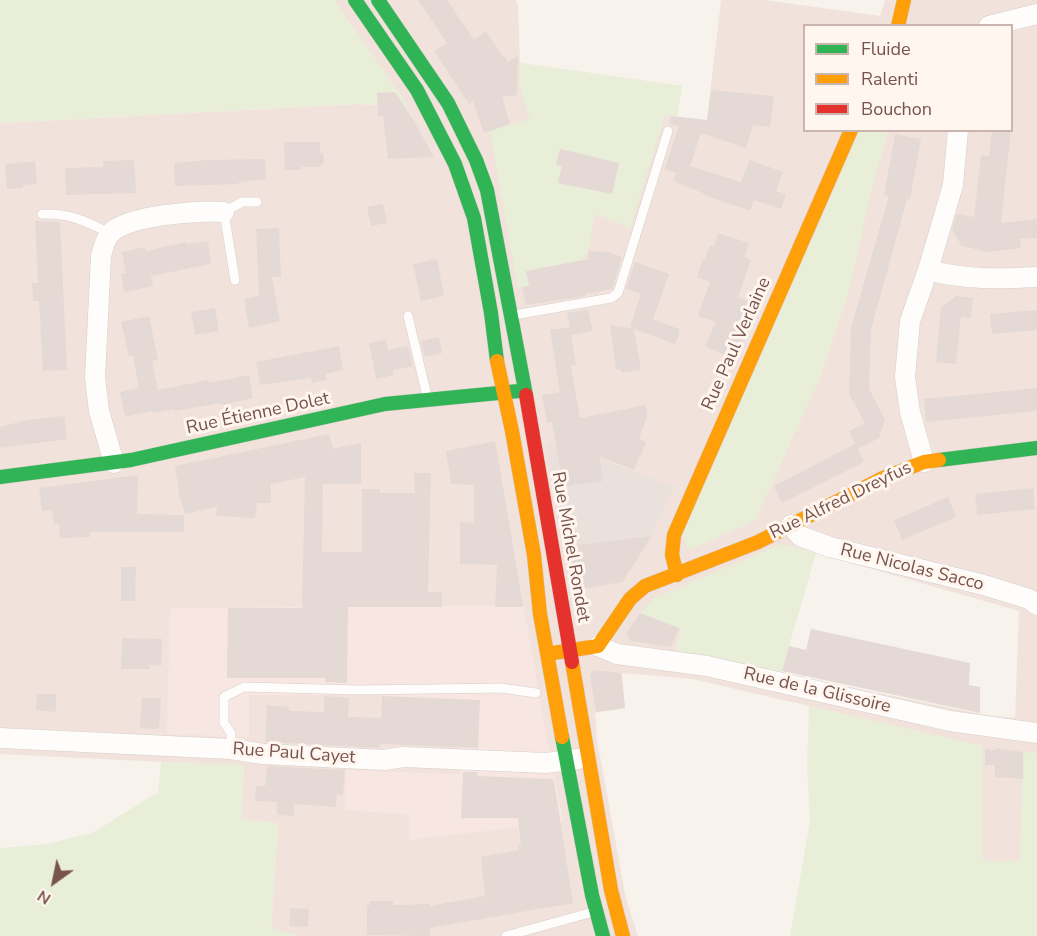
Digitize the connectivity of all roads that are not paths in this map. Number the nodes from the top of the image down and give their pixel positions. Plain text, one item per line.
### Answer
1 (355, 0) edge
2 (366, 0) edge
3 (378, 0) edge
4 (904, 0) edge
5 (1037, 14) edge
6 (898, 24) edge
7 (997, 24) edge
8 (668, 131) dead end
9 (850, 132) edge
10 (958, 132) edge
11 (466, 164) dead end
12 (478, 196) junction
13 (256, 202) dead end
14 (224, 212) junction
15 (42, 214) dead end
16 (110, 233) junction
17 (928, 270) junction
18 (1037, 276) edge
19 (234, 280) dead end
20 (512, 315) junction
21 (408, 316) dead end
22 (514, 391) junction
23 (428, 399) junction
24 (1037, 448) edge
25 (114, 462) junction
26 (924, 462) junction
27 (0, 477) edge
28 (791, 525) junction
29 (677, 575) junction
30 (1037, 605) edge
31 (598, 646) junction
32 (570, 649) junction
33 (547, 654) junction
34 (536, 693) dead end
35 (1037, 733) edge
36 (0, 738) edge
37 (231, 749) junction
38 (566, 761) junction
39 (583, 771) junction
40 (615, 911) junction
41 (596, 912) junction
42 (506, 936) edge
43 (603, 936) edge
44 (623, 936) edge

1 - 12 main road
2 - 11 lane
3 - 12 main road
4 - 6 main road
5 - 7 street
8 - 20 lane
9 - 29 main road, Rue Paul Verlaine
10 - 17 street, Rue Alfred Dreyfus
12 - 20 main road, Rue Michel Rondet
12 - 22 main road, Rue Michel Rondet
13 - 14 lane
14 - 16 street
14 - 19 lane
15 - 16 lane
16 - 25 street
17 - 18 street
17 - 26 street, Rue Alfred Dreyfus
20 - 22 main road, Rue Michel Rondet
21 - 23 lane
22 - 23 main road, Rue Étienne Dolet
22 - 32 main road, Rue Michel Rondet
22 - 33 main road, Rue Michel Rondet
22 - 33 lane
23 - 25 main road, Rue Étienne Dolet
24 - 26 main road
25 - 27 main road, Rue Étienne Dolet
26 - 28 main road, Rue Alfred Dreyfus
28 - 29 main road, Rue Alfred Dreyfus
28 - 30 street, Rue Nicolas Sacco
29 - 31 main road, Rue Alfred Dreyfus
31 - 32 main road
31 - 35 street, Rue de la Glissoire
32 - 33 main road
32 - 39 main road, Rue Michel Rondet
33 - 38 main road, Rue Michel Rondet
34 - 37 lane
36 - 37 street, Rue Paul Cayet
37 - 38 street, Rue Paul Cayet
38 - 39 street, Rue Paul Cayet
38 - 41 main road, Rue Michel Rondet
39 - 40 main road, Rue Michel Rondet
39 - 40 lane
40 - 44 main road, Rue Michel Rondet
41 - 42 lane
41 - 43 main road, Rue Michel Rondet

